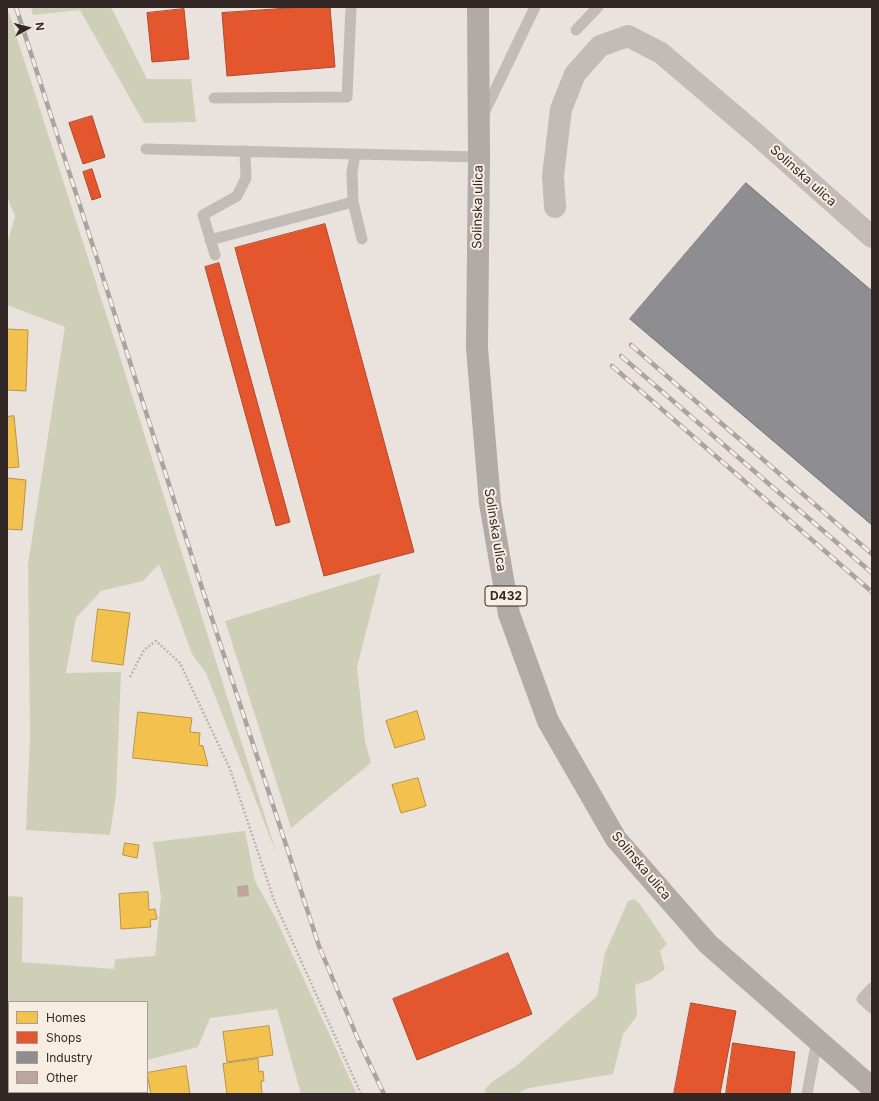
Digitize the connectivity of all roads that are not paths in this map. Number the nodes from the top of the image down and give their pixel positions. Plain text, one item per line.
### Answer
1 (351, 7) edge
2 (478, 7) edge
3 (598, 7) edge
4 (536, 8) edge
5 (576, 30) dead end
6 (214, 98) dead end
7 (478, 125) junction
8 (146, 149) dead end
9 (245, 151) junction
10 (355, 154) junction
11 (479, 157) junction
12 (353, 202) junction
13 (554, 207) dead end
14 (872, 237) edge
15 (362, 239) dead end
16 (210, 240) junction
17 (215, 255) dead end
18 (872, 988) edge
19 (872, 1008) edge
20 (817, 1040) junction
21 (872, 1088) edge
22 (807, 1094) edge

1 - 6 lane
2 - 7 main road, Solinska ulica / D432
3 - 5 lane
4 - 7 lane
7 - 11 main road, Solinska ulica / D432
8 - 9 lane
9 - 10 lane
9 - 16 lane
10 - 11 lane
10 - 12 lane
11 - 20 main road, Solinska ulica / D432
12 - 15 lane
12 - 16 lane
13 - 14 street, Solinska ulica
16 - 17 lane
18 - 19 lane
20 - 21 main road, Solinska ulica / D432
20 - 22 lane

